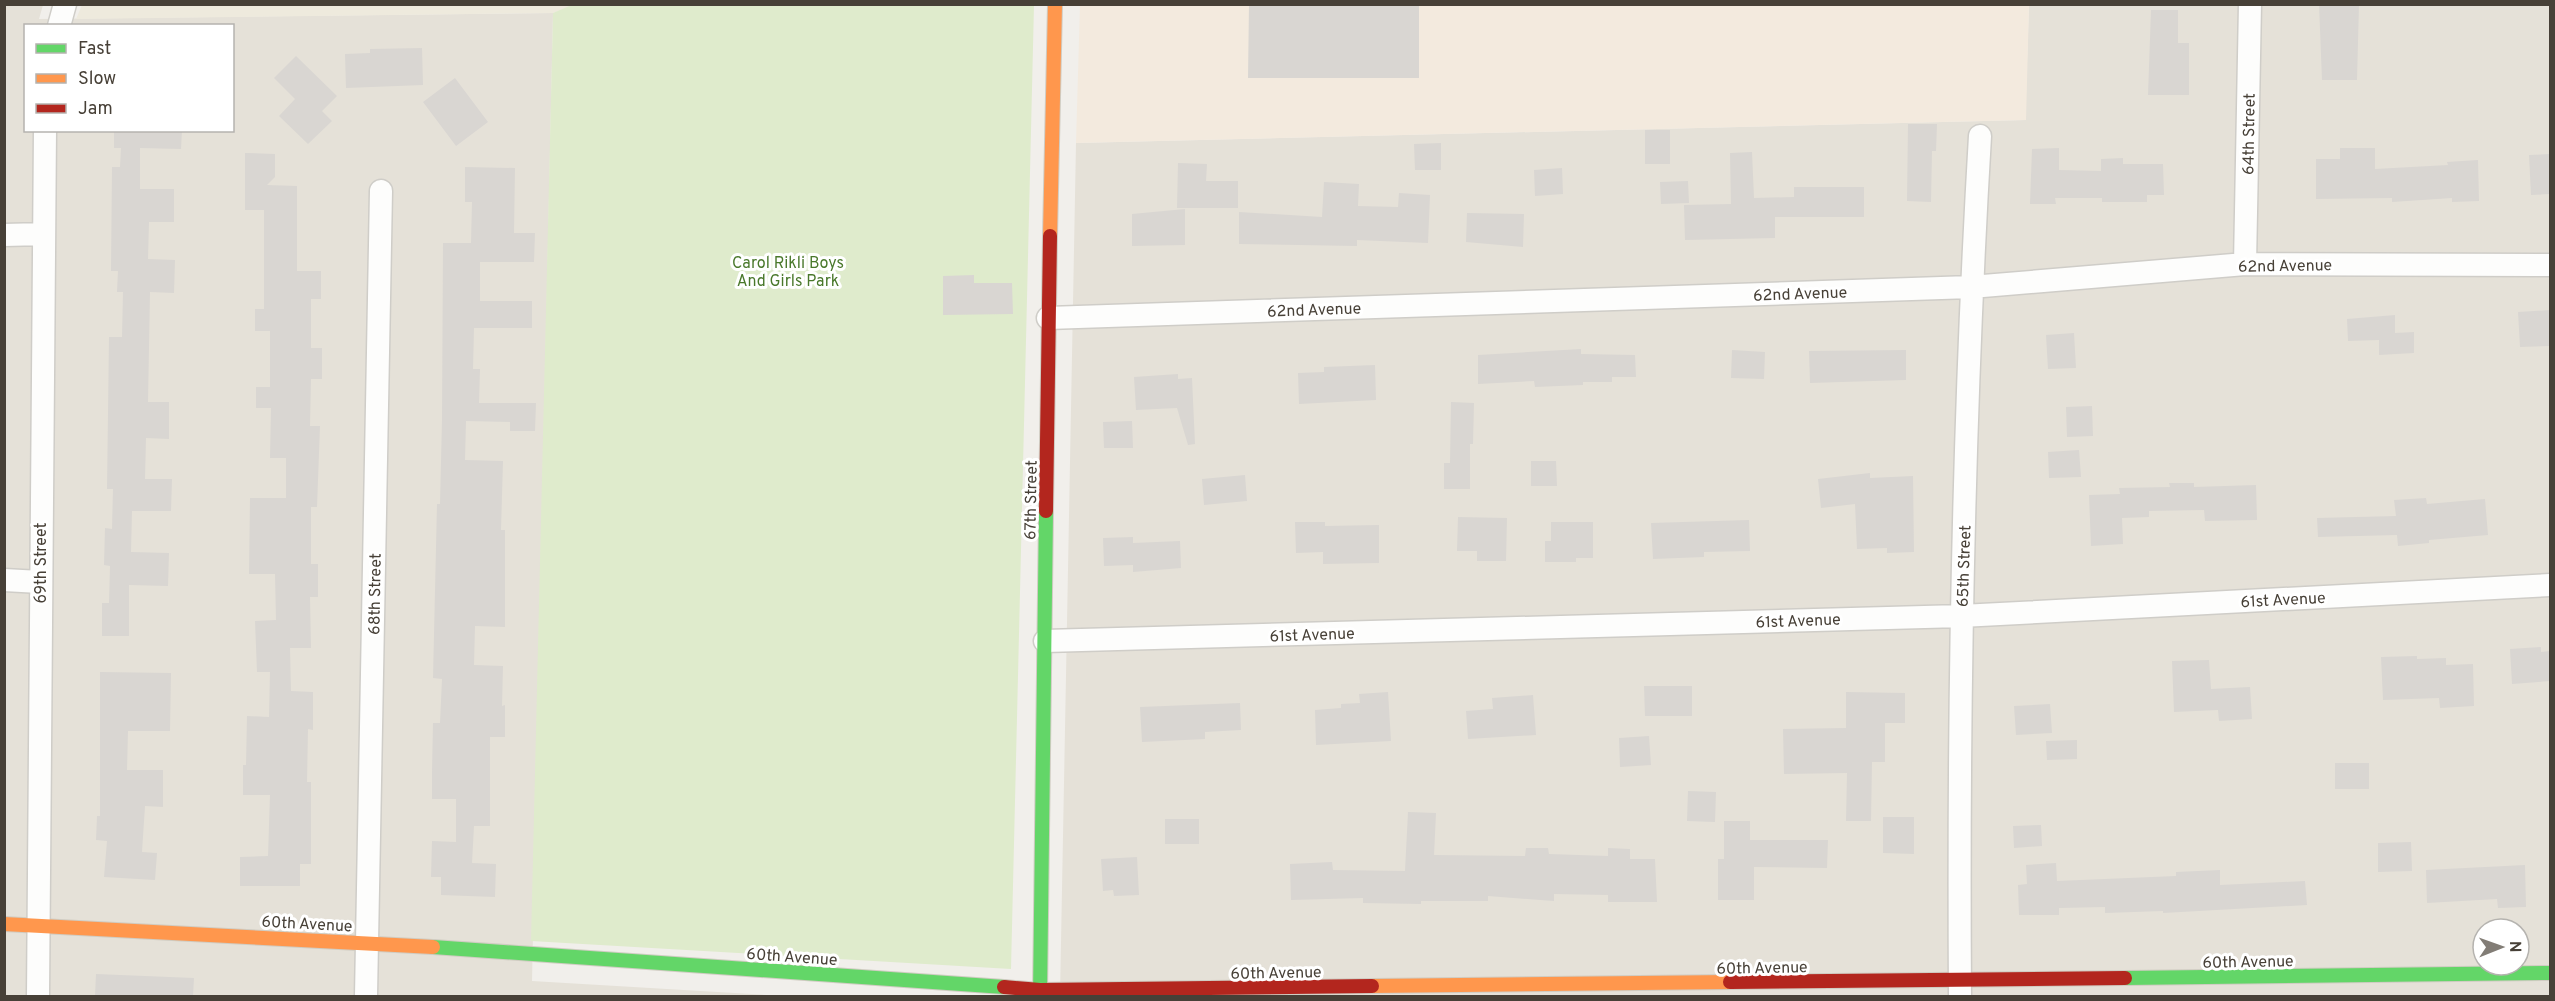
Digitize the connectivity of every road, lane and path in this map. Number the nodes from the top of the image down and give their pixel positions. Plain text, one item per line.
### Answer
1 (65, 4) edge
2 (1055, 4) edge
3 (2250, 4) edge
4 (60, 24) edge
5 (45, 132) edge
6 (1980, 136) dead end
7 (381, 191) dead end
8 (44, 234) junction
9 (4, 235) edge
10 (2245, 264) junction
11 (2550, 264) edge
12 (1971, 287) junction
13 (1048, 318) junction
14 (4, 580) edge
15 (40, 582) junction
16 (2550, 585) edge
17 (1961, 616) junction
18 (1045, 641) junction
19 (4, 924) edge
20 (39, 927) junction
21 (367, 942) junction
22 (2550, 973) edge
23 (1960, 989) edge
24 (1040, 993) edge
25 (38, 996) edge
26 (366, 996) edge

1 - 4 street
2 - 13 street, 67th Street
3 - 10 street, 64th Street
5 - 8 street, 69th Street
6 - 12 street, 65th Street
7 - 21 street, 68th Street
8 - 9 street
8 - 15 street, 69th Street
10 - 11 street, 62nd Avenue
10 - 12 street, 62nd Avenue
12 - 13 street, 62nd Avenue
12 - 17 street, 65th Street
13 - 18 street, 67th Street
14 - 15 street
15 - 20 street, 69th Street
16 - 17 street, 61st Avenue
17 - 18 street, 61st Avenue
17 - 23 street, 65th Street
18 - 24 street, 67th Street
19 - 20 street, 60th Avenue
20 - 21 street, 60th Avenue
20 - 25 street, 69th Street
21 - 24 street, 60th Avenue
21 - 26 street, 68th Street
22 - 23 street, 60th Avenue
23 - 24 street, 60th Avenue

